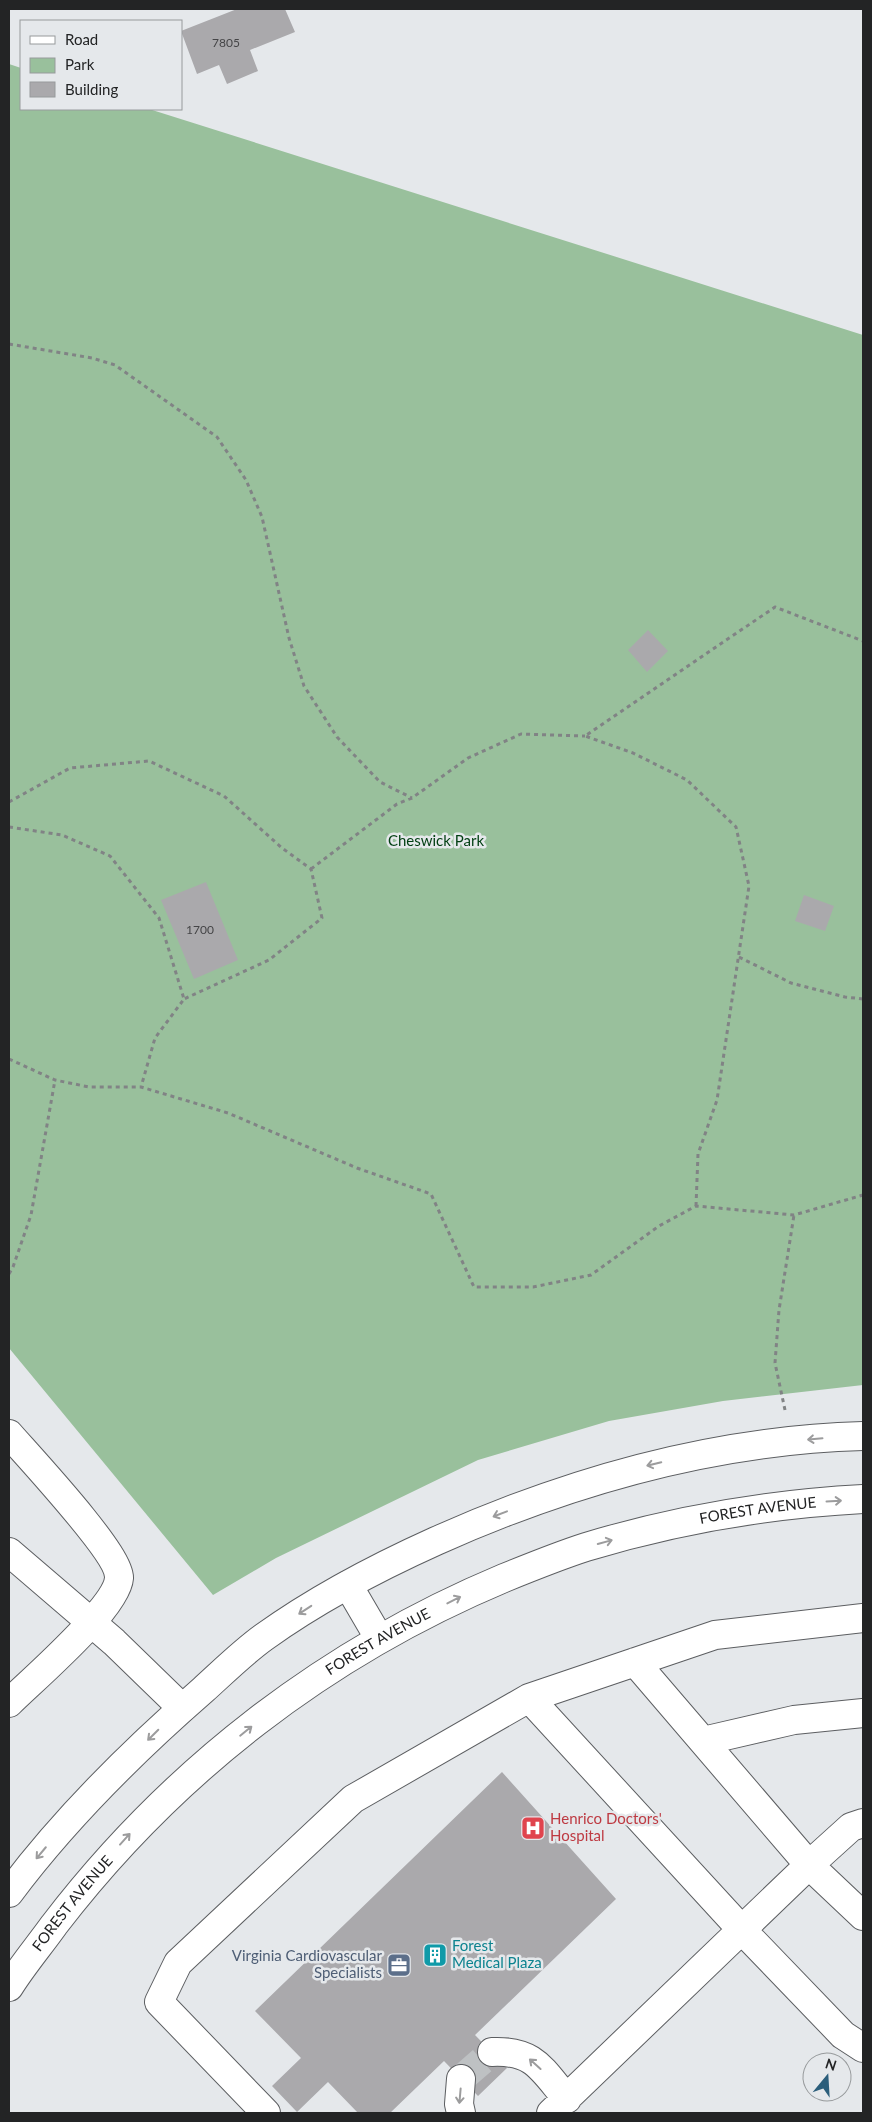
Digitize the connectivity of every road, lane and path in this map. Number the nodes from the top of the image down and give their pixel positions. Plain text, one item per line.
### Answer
1 (9, 344) edge
2 (863, 641) edge
3 (585, 736) junction
4 (412, 798) junction
5 (9, 802) edge
6 (9, 827) edge
7 (311, 869) junction
8 (739, 957) junction
9 (863, 999) edge
10 (184, 1000) junction
11 (9, 1060) edge
12 (55, 1080) junction
13 (141, 1088) junction
14 (863, 1195) edge
15 (696, 1206) junction
16 (794, 1215) junction
17 (9, 1274) edge
18 (9, 1434) edge
19 (863, 1436) edge
20 (792, 1441) junction
21 (863, 1499) edge
22 (9, 1552) edge
23 (348, 1585) junction
24 (863, 1618) edge
25 (92, 1622) junction
26 (379, 1638) junction
27 (635, 1662) junction
28 (529, 1698) junction
29 (9, 1703) edge
30 (182, 1708) junction
31 (863, 1713) edge
32 (704, 1741) junction
33 (863, 1823) edge
34 (809, 1865) junction
35 (9, 1893) edge
36 (863, 1916) edge
37 (742, 1930) junction
38 (9, 1988) edge
39 (863, 2048) edge
40 (492, 2052) dead end
41 (461, 2079) tunnel mouth
42 (559, 2106) edge
43 (266, 2113) edge
44 (461, 2113) edge

1 - 4 path
2 - 3 path
3 - 4 path
3 - 8 path
4 - 7 path
5 - 7 path
6 - 10 path
7 - 10 path
8 - 9 path
8 - 15 path
10 - 13 path
11 - 12 path
12 - 13 path
12 - 17 path
13 - 15 path
14 - 16 path
15 - 16 path
16 - 20 path
18 - 25 main road
19 -> 20 main road
20 -> 23 main road
26 -> 21 main road, FOREST AVENUE
22 - 25 main road
23 - 26 main road
23 -> 30 main road
24 - 27 main road
25 - 29 main road
25 - 30 main road
38 -> 26 main road, FOREST AVENUE
27 - 28 main road
27 - 32 main road
28 - 37 main road
28 - 43 main road
30 -> 35 main road
31 - 32 main road
32 - 34 main road
33 - 34 main road
34 - 36 main road
34 - 37 main road
37 - 39 main road
37 - 42 main road
42 -> 40 main road
41 -> 44 main road

